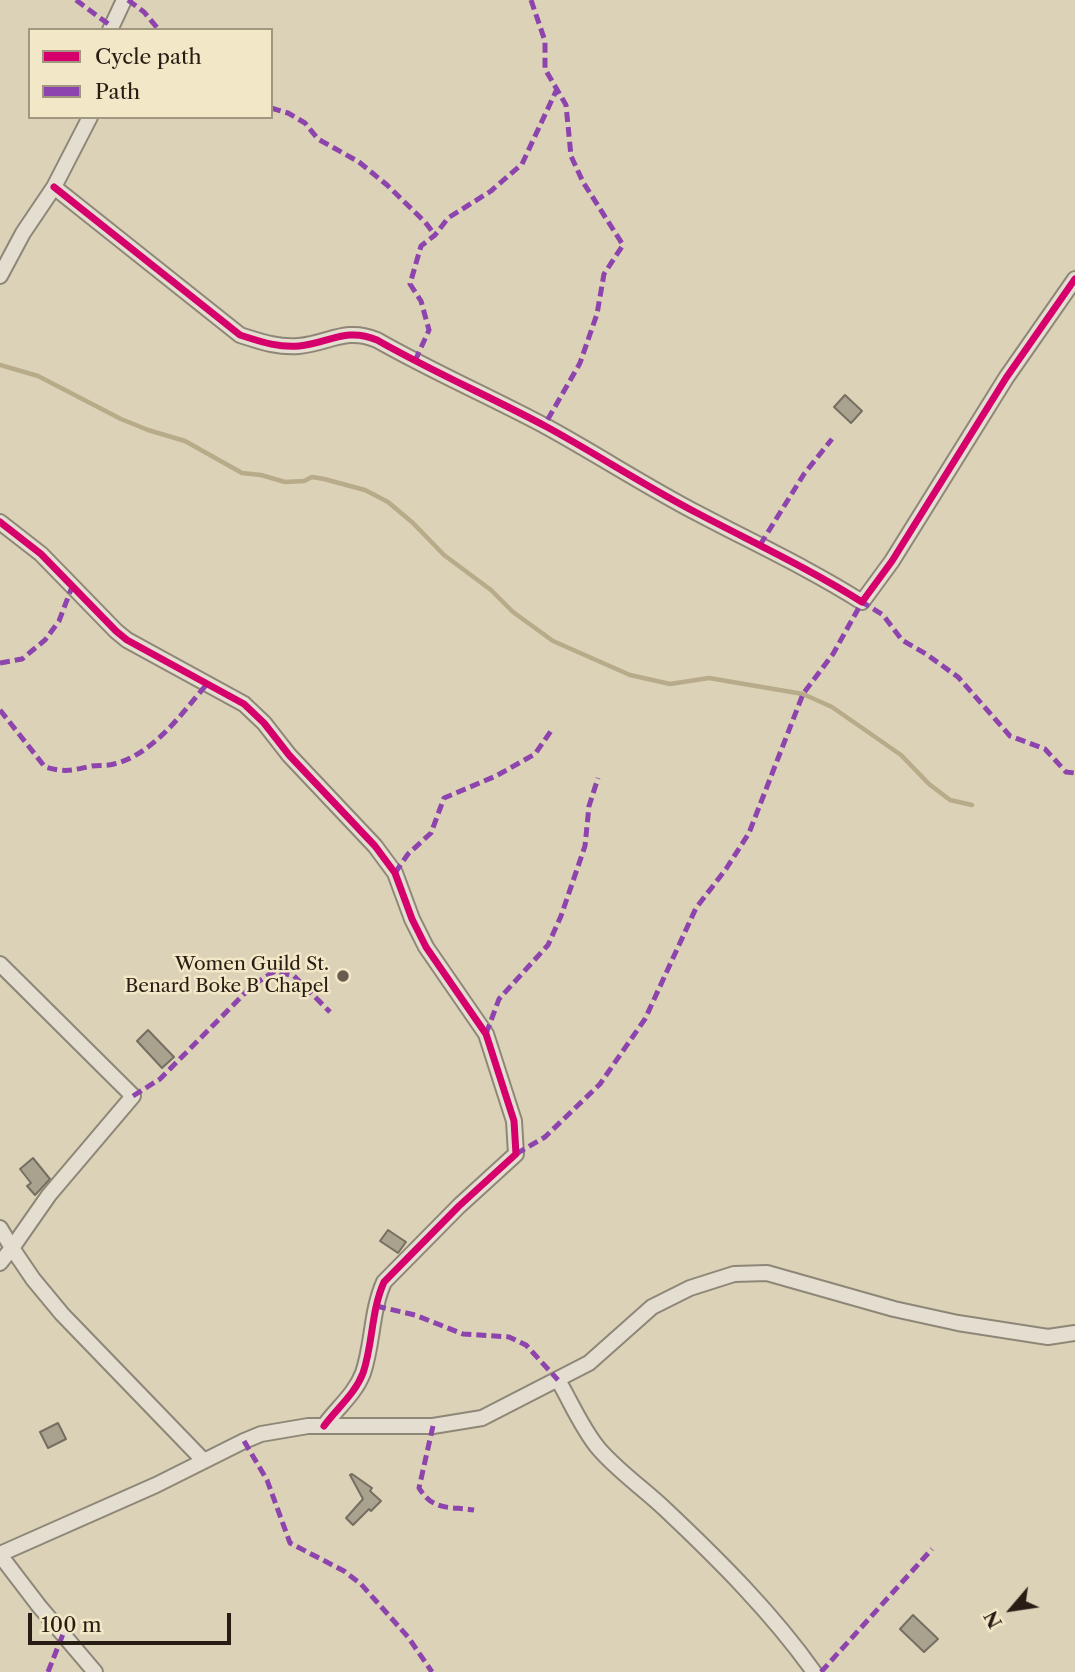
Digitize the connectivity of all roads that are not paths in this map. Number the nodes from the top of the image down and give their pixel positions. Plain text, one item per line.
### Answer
1 (124, 0) edge
2 (111, 28) edge
3 (89, 119) edge
4 (54, 187) junction
5 (0, 276) edge
6 (1075, 279) edge
7 (0, 522) edge
8 (0, 964) edge
9 (0, 1228) edge
10 (12, 1248) junction
11 (0, 1263) edge
12 (1075, 1333) edge
13 (558, 1380) junction
14 (324, 1426) junction
15 (204, 1461) junction
16 (0, 1555) edge
17 (95, 1672) edge
18 (814, 1672) edge

1 - 2 street
3 - 4 street
4 - 5 street
4 - 6 street
7 - 14 street
8 - 10 street
9 - 10 street
10 - 11 street
10 - 15 street
12 - 13 street
13 - 14 street
13 - 18 street
14 - 15 street
15 - 16 street
16 - 17 street

